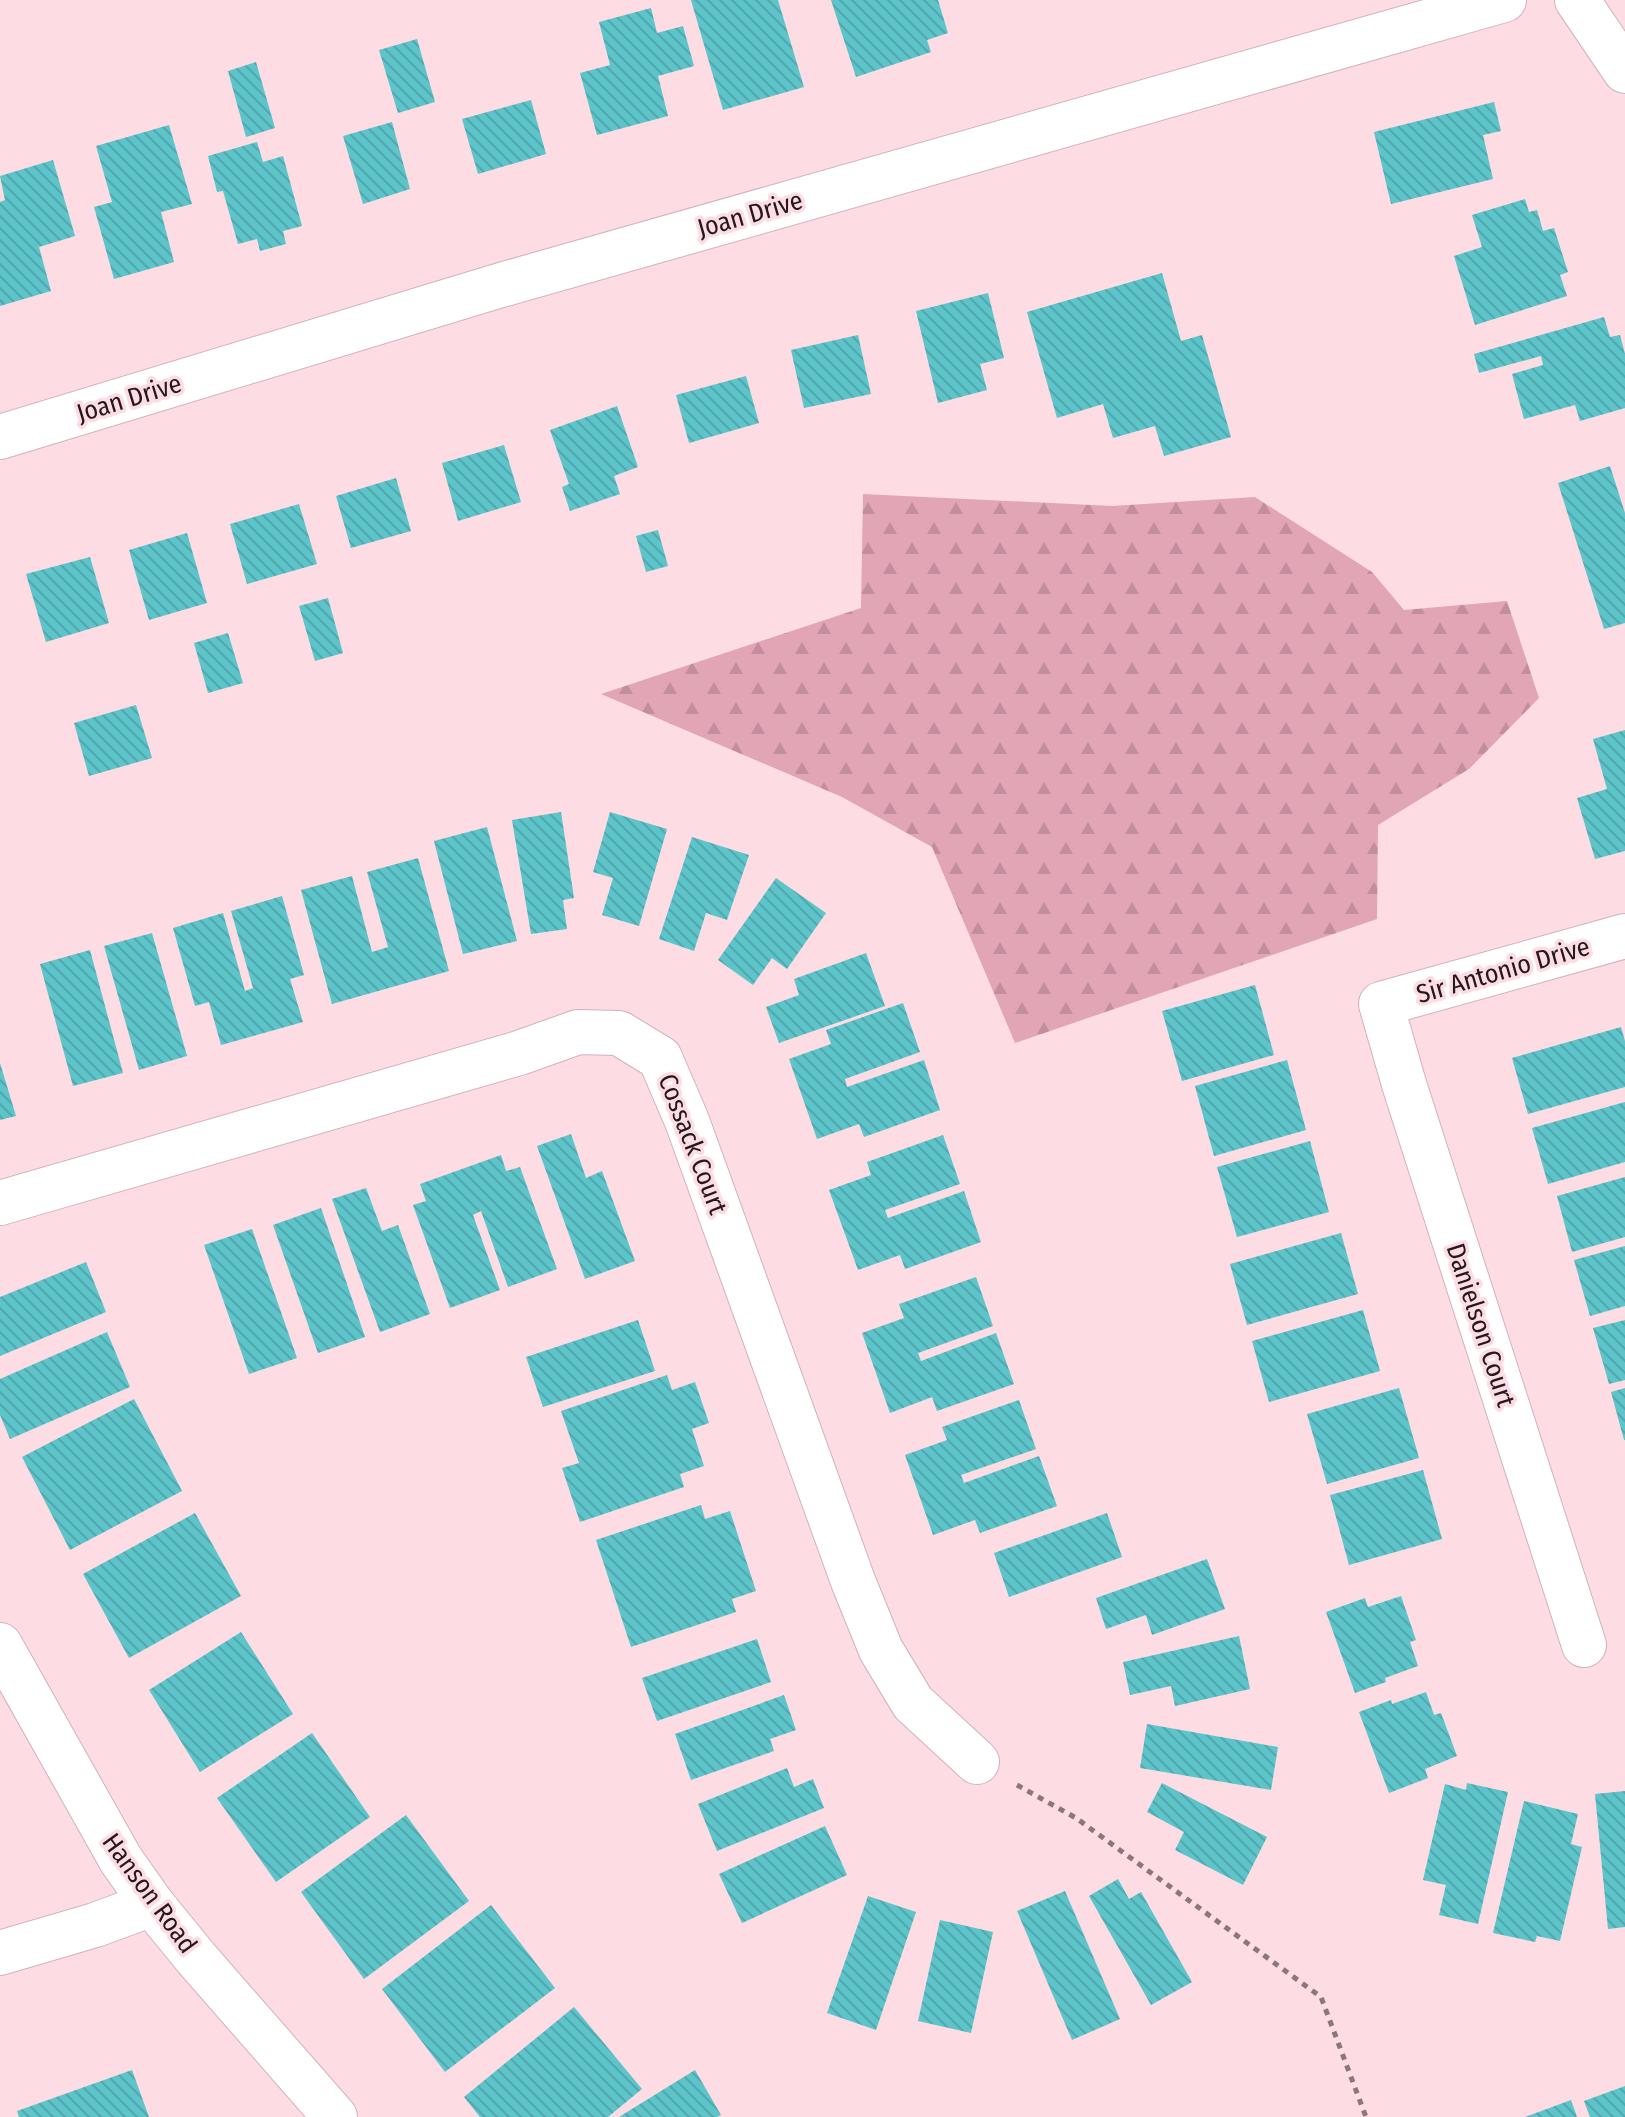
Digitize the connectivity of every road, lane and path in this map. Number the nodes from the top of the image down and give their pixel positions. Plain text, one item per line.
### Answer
1 (1504, 0) edge
2 (1577, 0) edge
3 (1625, 71) edge
4 (0, 437) edge
5 (1625, 936) edge
6 (1381, 1004) joint
7 (0, 1203) edge
8 (0, 1645) edge
9 (1584, 1645) dead end
10 (977, 1762) joint
11 (152, 1904) junction
12 (0, 1953) edge
13 (335, 2117) edge
14 (1366, 2117) edge

1 - 4 street, Joan Drive
2 - 3 street
5 - 6 street, Sir Antonio Drive
6 - 9 street, Danielson Court
7 - 10 street, Cossack Court
8 - 11 street, Hanson Road
10 - 14 path
11 - 12 street
11 - 13 street, Hanson Road

